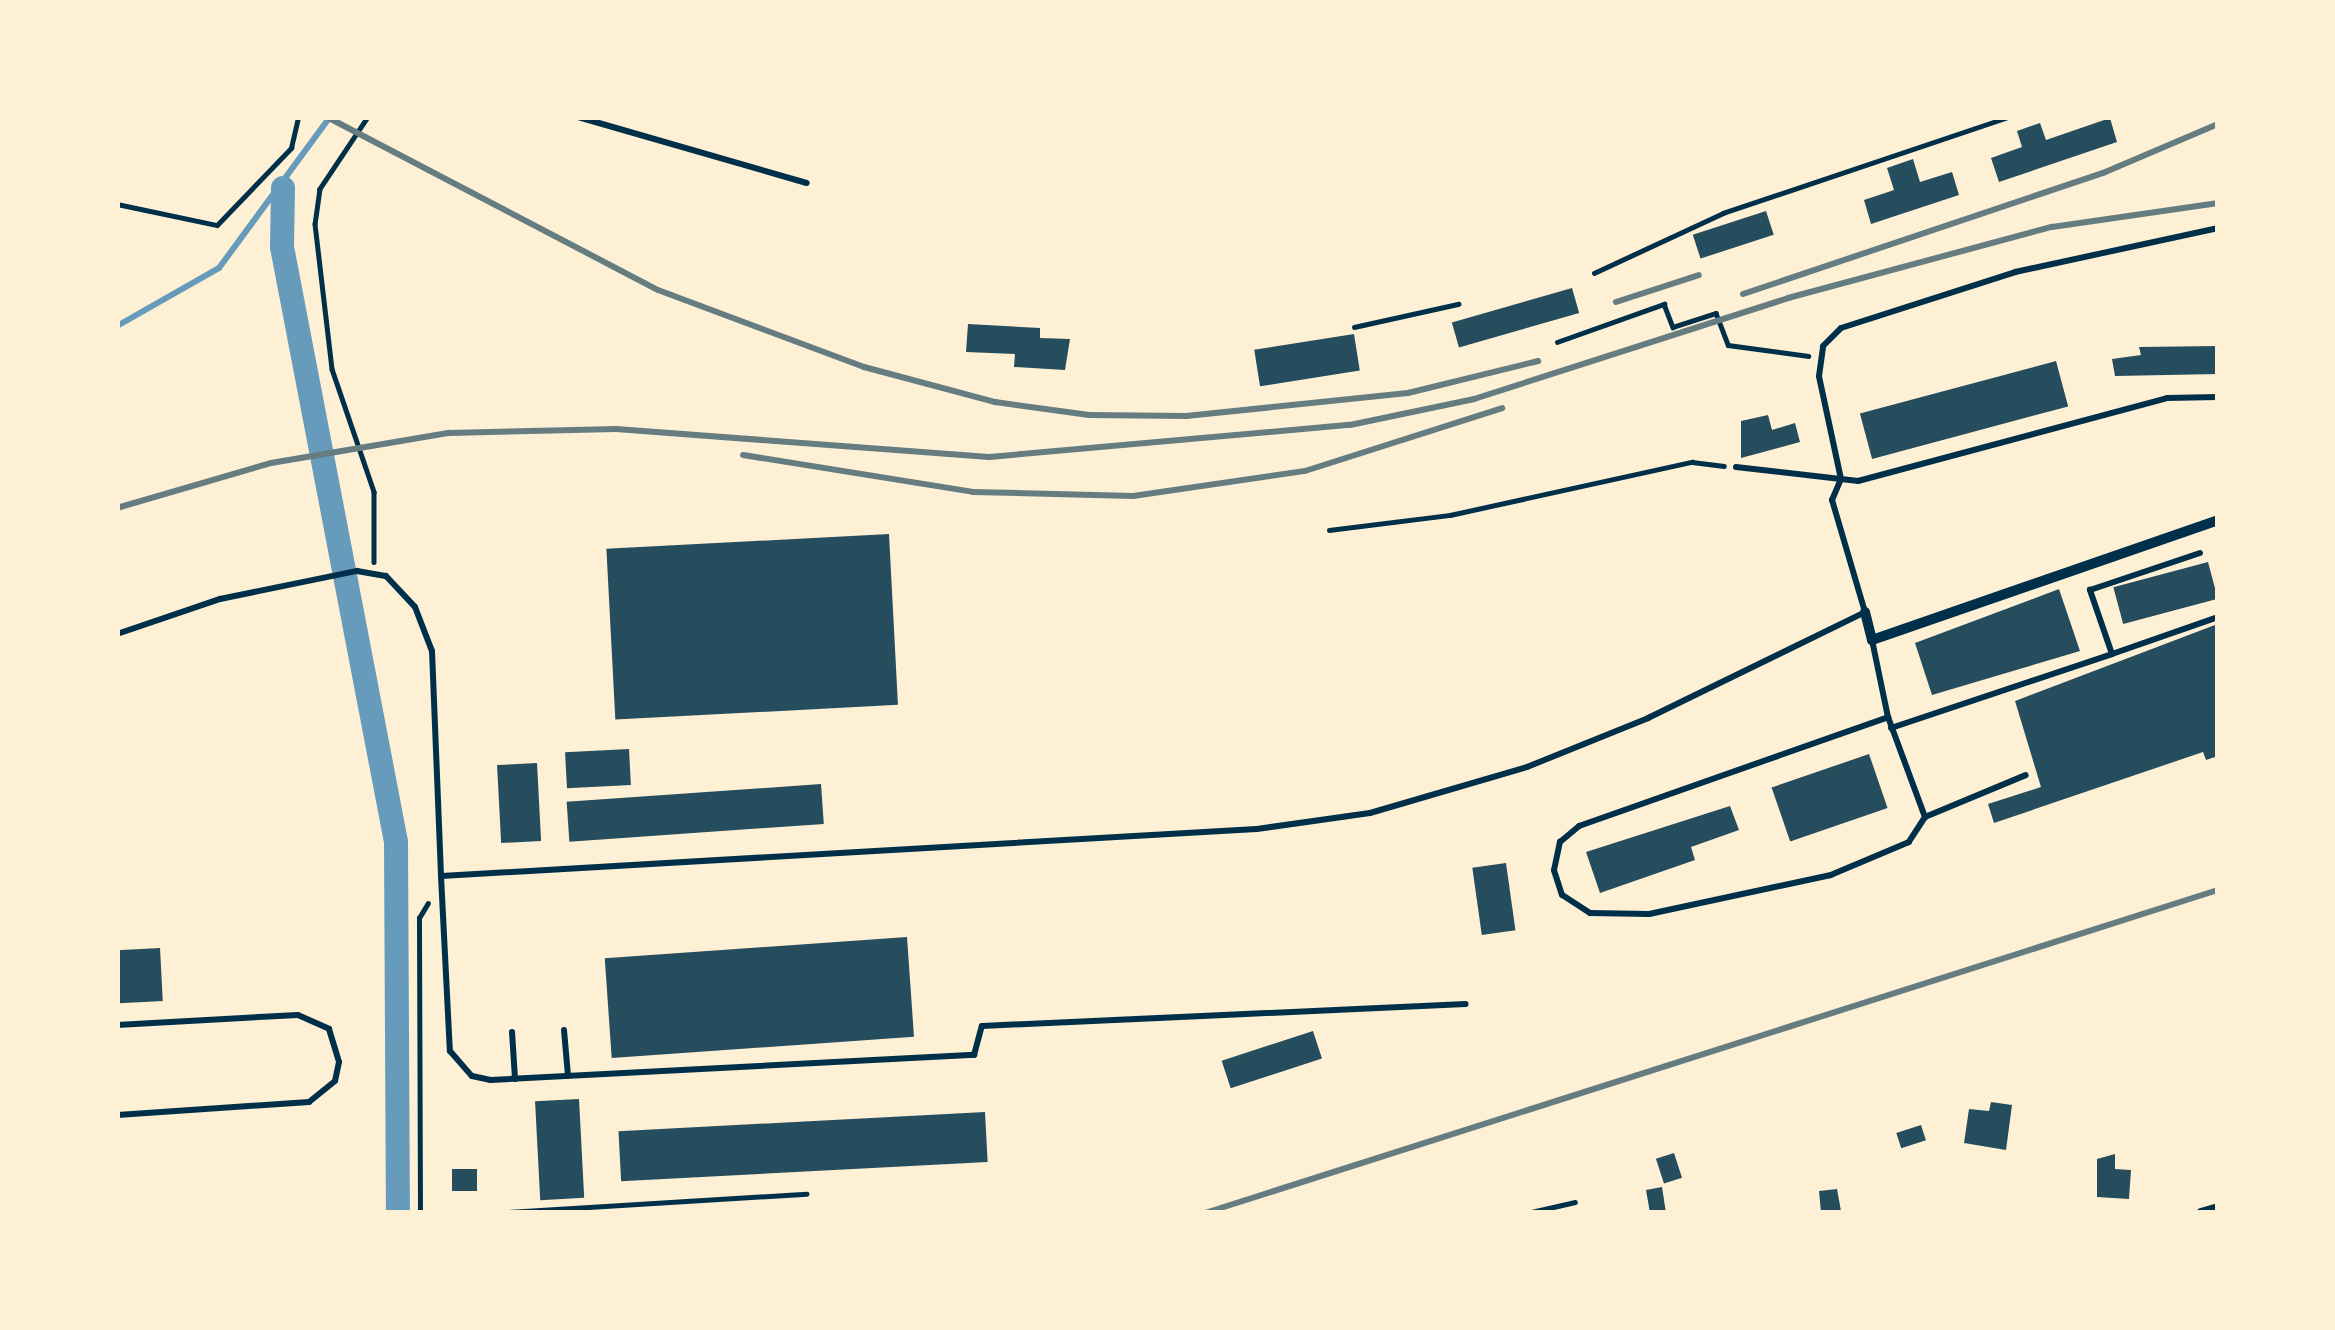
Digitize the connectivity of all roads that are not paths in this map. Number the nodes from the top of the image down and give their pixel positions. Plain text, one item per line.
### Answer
1 (578, 117) edge
2 (807, 182) dead end
3 (2218, 228) edge
4 (2218, 397) edge
5 (1736, 467) road end
6 (1841, 479) junction
7 (2218, 520) edge
8 (2200, 553) dead end
9 (1865, 613) junction
10 (2218, 617) edge
11 (117, 634) edge
12 (1872, 640) junction
13 (2112, 653) junction
14 (1888, 717) junction
15 (1891, 728) junction
16 (2026, 775) dead end
17 (1925, 817) junction
18 (441, 879) junction
19 (1466, 1004) dead end
20 (117, 1025) edge
21 (564, 1030) dead end
22 (512, 1032) dead end
23 (568, 1076) junction
24 (515, 1078) junction
25 (117, 1115) edge
26 (2218, 1208) edge
27 (2201, 1213) edge

1 - 2 lane
3 - 6 lane
4 - 6 lane
5 - 6 lane
6 - 9 lane
7 - 12 street
8 - 13 lane
9 - 12 street
9 - 18 lane
10 - 13 lane
11 - 18 lane
12 - 14 lane
13 - 15 lane
14 - 15 lane
14 - 17 lane
15 - 17 lane
16 - 17 lane
18 - 24 lane
19 - 23 lane
20 - 25 lane
21 - 23 lane
22 - 24 lane
23 - 24 lane
26 - 27 street

